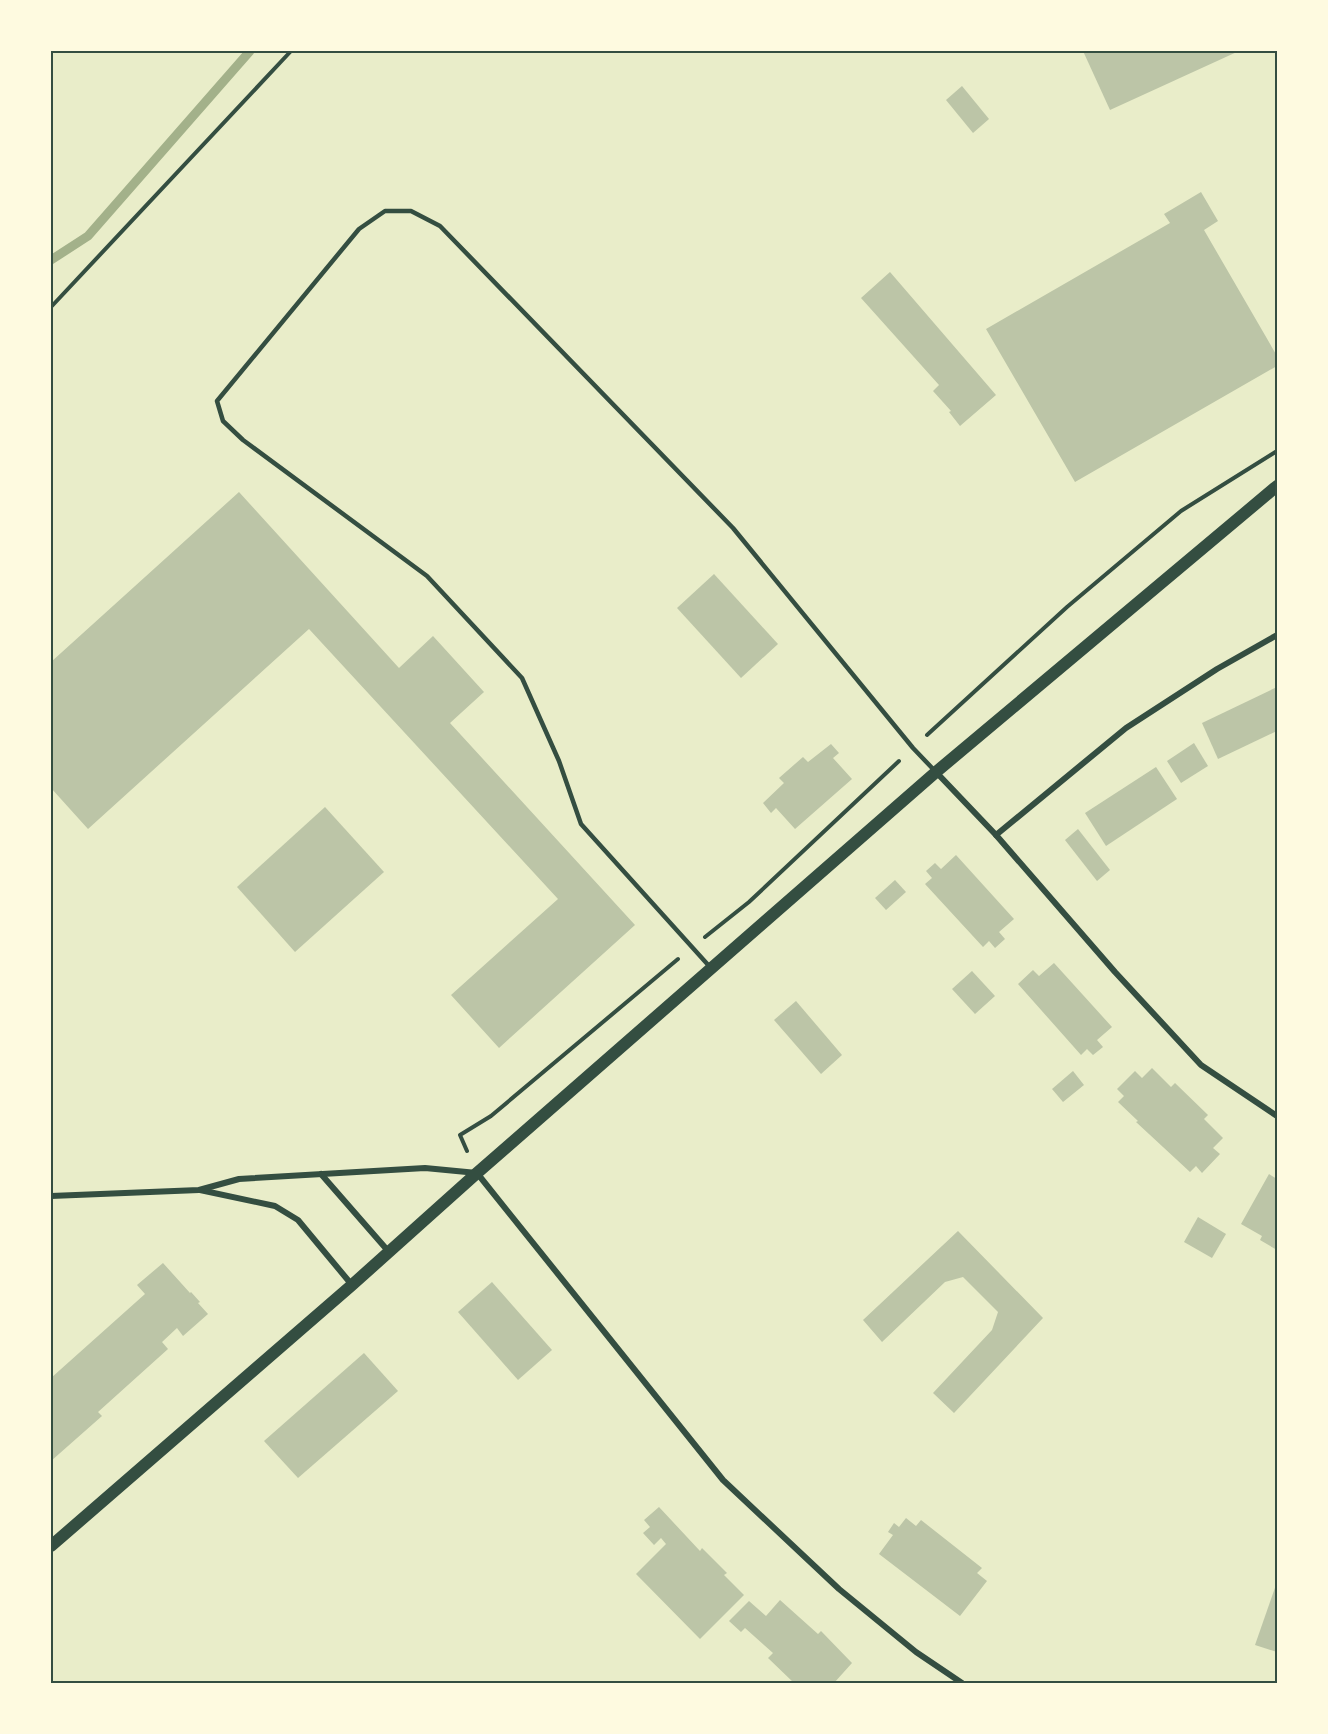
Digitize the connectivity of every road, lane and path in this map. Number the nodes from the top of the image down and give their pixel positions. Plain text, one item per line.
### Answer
1 (291, 51) edge
2 (51, 307) edge
3 (1277, 452) edge
4 (1277, 486) edge
5 (1277, 635) edge
6 (913, 748) junction
7 (936, 772) junction
8 (996, 835) junction
9 (692, 947) junction
10 (711, 967) junction
11 (1277, 1116) edge
12 (477, 1173) junction
13 (321, 1174) junction
14 (199, 1190) junction
15 (51, 1196) edge
16 (389, 1253) junction
17 (352, 1285) junction
18 (51, 1546) edge
19 (962, 1683) edge

1 - 2 path
3 - 6 path
4 - 7 main road
5 - 8 street
6 - 7 lane
6 - 9 path
6 - 9 lane
7 - 8 street
7 - 10 main road
8 - 11 street
9 - 10 lane
9 - 12 path
10 - 12 main road
12 - 13 street
12 - 16 main road
12 - 19 street
13 - 14 street
13 - 16 street
14 - 15 street
14 - 17 street
16 - 17 main road
17 - 18 main road

